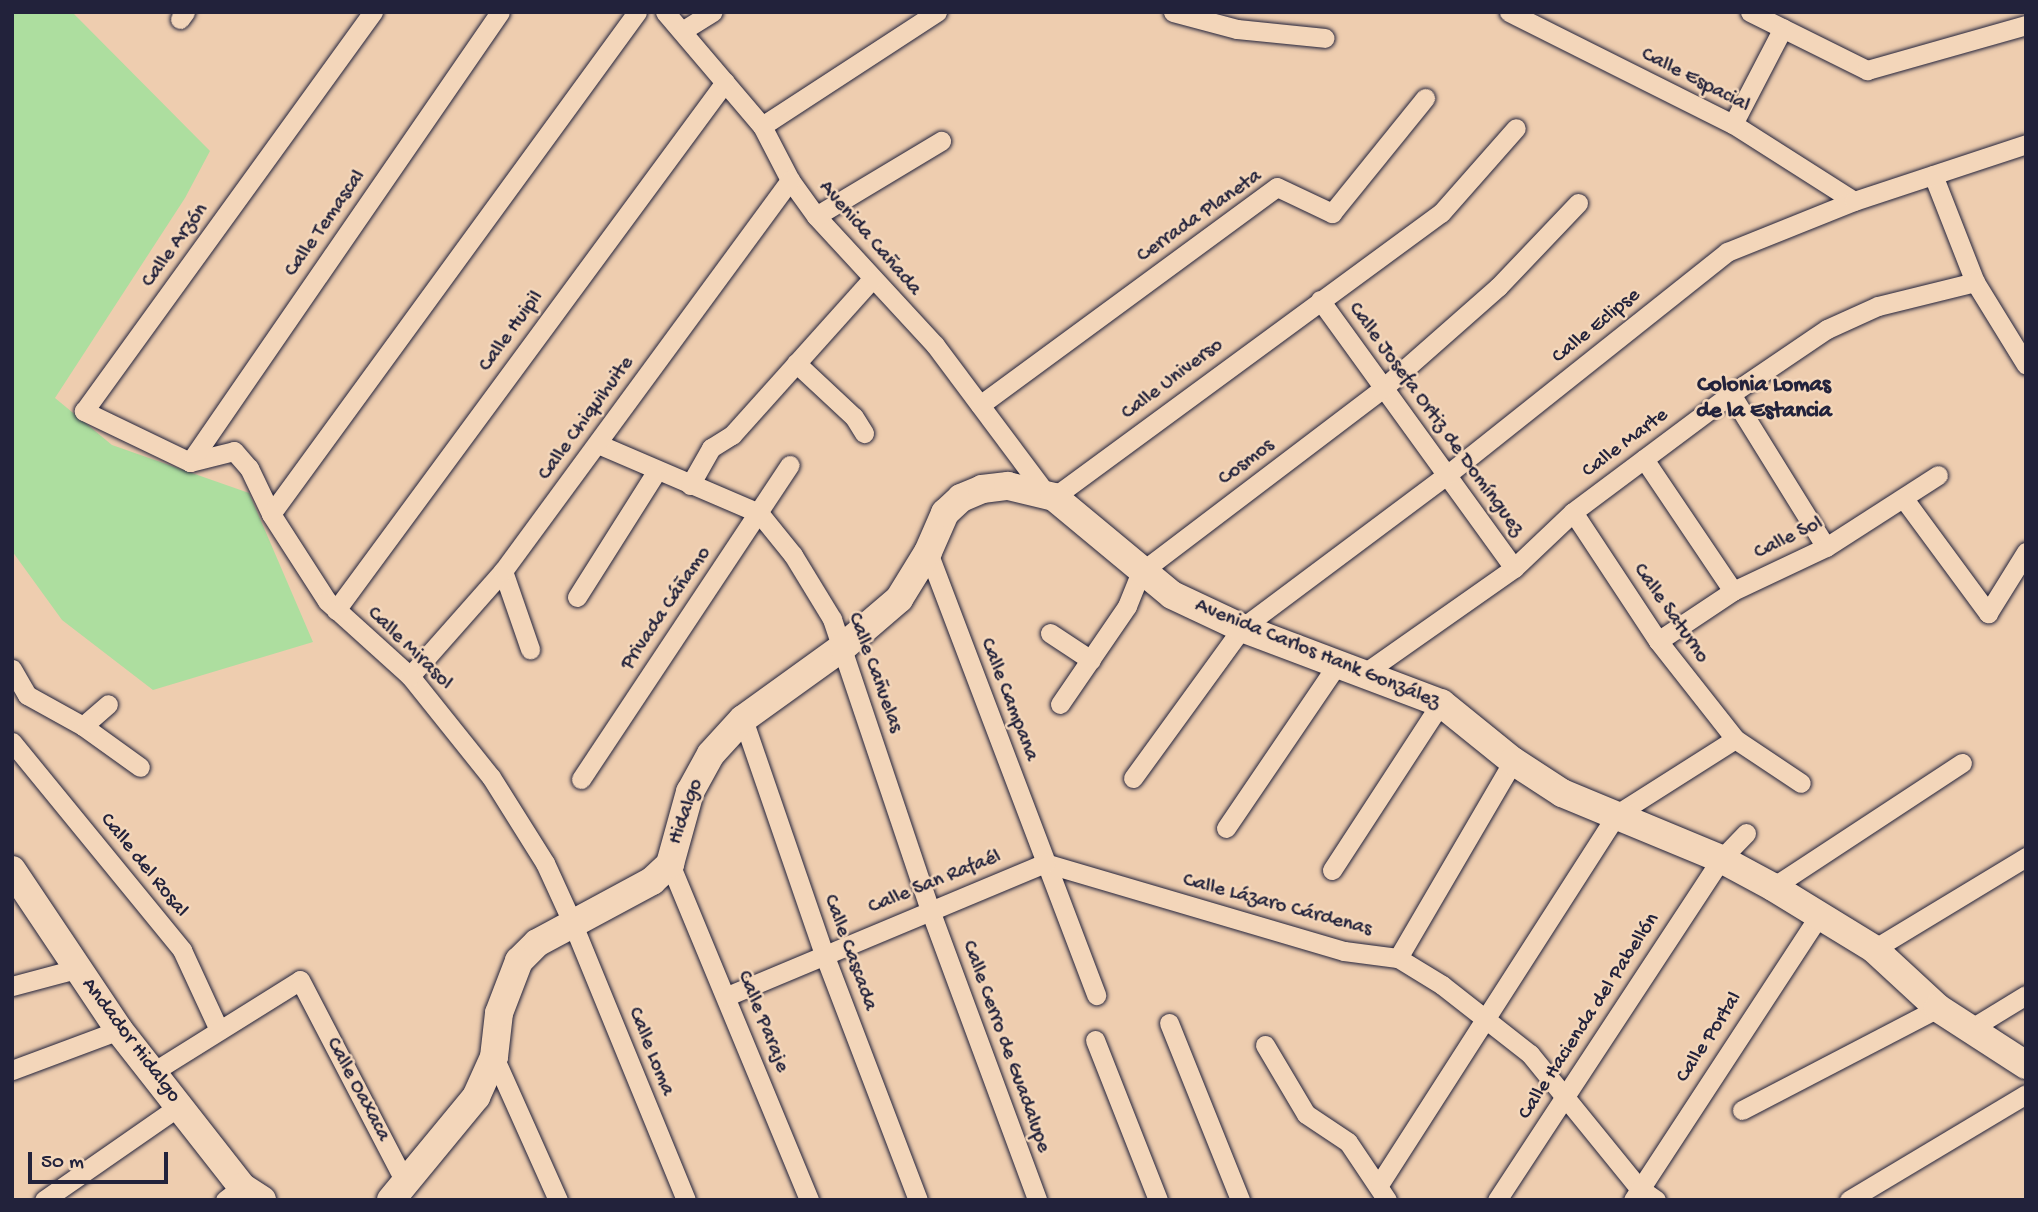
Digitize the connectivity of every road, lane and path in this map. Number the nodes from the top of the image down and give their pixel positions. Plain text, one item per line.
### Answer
1 (373, 12) edge
2 (500, 12) edge
3 (638, 12) edge
4 (665, 12) edge
5 (712, 12) edge
6 (937, 12) edge
7 (1172, 12) edge
8 (1509, 12) edge
9 (1749, 12) edge
10 (2026, 25) edge
11 (1783, 28) junction
12 (682, 31) junction
13 (1325, 38) dead end
14 (725, 82) junction
15 (1425, 98) dead end
16 (1732, 124) junction
17 (762, 126) junction
18 (1517, 128) dead end
19 (941, 141) dead end
20 (2026, 144) edge
21 (1933, 174) junction
22 (790, 180) junction
23 (1854, 201) junction
24 (1578, 203) dead end
25 (817, 216) junction
26 (871, 280) junction
27 (1975, 282) junction
28 (1320, 300) junction
29 (796, 363) junction
30 (2026, 365) edge
31 (1381, 390) junction
32 (1731, 394) junction
33 (980, 405) junction
34 (864, 433) dead end
35 (598, 444) junction
36 (1644, 459) junction
37 (190, 462) junction
38 (790, 465) dead end
39 (656, 472) junction
40 (1448, 474) junction
41 (1938, 475) dead end
42 (690, 485) junction
43 (1050, 494) junction
44 (1904, 499) junction
45 (1573, 512) junction
46 (759, 513) junction
47 (271, 514) junction
48 (1826, 547) junction
49 (928, 552) junction
50 (2026, 552) edge
51 (1514, 568) junction
52 (503, 571) junction
53 (1141, 572) junction
54 (1733, 591) junction
55 (577, 597) dead end
56 (336, 610) junction
57 (1242, 628) junction
58 (1050, 633) dead end
59 (1658, 640) junction
60 (844, 647) junction
61 (530, 649) dead end
62 (1091, 660) junction
63 (1338, 663) junction
64 (12, 669) edge
65 (1367, 672) junction
66 (410, 676) junction
67 (1441, 703) junction
68 (108, 704) dead end
69 (1060, 704) dead end
70 (743, 719) junction
71 (83, 726) junction
72 (1735, 739) junction
73 (12, 742) edge
74 (1513, 761) junction
75 (1962, 763) dead end
76 (140, 767) dead end
77 (1133, 778) dead end
78 (581, 779) dead end
79 (1801, 783) dead end
80 (1617, 814) junction
81 (1226, 828) dead end
82 (1746, 833) dead end
83 (2026, 857) edge
84 (1721, 859) junction
85 (1045, 863) junction
86 (670, 864) junction
87 (12, 870) edge
88 (1332, 870) dead end
89 (1773, 887) junction
90 (930, 910) junction
91 (1819, 914) junction
92 (572, 922) junction
93 (1874, 949) junction
94 (824, 954) junction
95 (1398, 958) junction
96 (75, 968) junction
97 (12, 986) edge
98 (1096, 995) dead end
99 (2026, 995) edge
100 (727, 996) junction
101 (1938, 1008) junction
102 (1483, 1017) junction
103 (1169, 1023) dead end
104 (1972, 1028) junction
105 (119, 1030) junction
106 (219, 1030) junction
107 (1095, 1040) dead end
108 (1265, 1045) dead end
109 (494, 1057) junction
110 (2026, 1065) edge
111 (12, 1070) edge
112 (153, 1072) junction
113 (2026, 1094) edge
114 (1566, 1096) junction
115 (179, 1106) junction
116 (1742, 1110) dead end
117 (1383, 1191) edge
118 (404, 1194) edge
119 (1636, 1194) edge
120 (243, 1196) edge
121 (44, 1200) edge
122 (558, 1200) edge
123 (686, 1200) edge
124 (809, 1200) edge
125 (918, 1200) edge
126 (1037, 1200) edge
127 (1158, 1200) edge
128 (1240, 1200) edge
129 (1497, 1200) edge
130 (1656, 1200) edge
131 (1849, 1200) edge

1 - 37 street, Calle Arzón
2 - 37 street, Calle Temascal
3 - 47 street
4 - 12 street, Avenida Cañada
5 - 12 street
6 - 17 street
7 - 13 street
8 - 16 street, Calle Espacial
9 - 11 street
10 - 11 street
11 - 16 street
12 - 14 street, Avenida Cañada
14 - 17 street, Avenida Cañada
14 - 56 street, Calle Huipil
15 - 33 street, Cerrada Planeta
16 - 23 street, Calle Espacial
17 - 22 street, Avenida Cañada
18 - 28 street, Calle Universo
19 - 25 street
20 - 21 street, Calle Eclipse
21 - 23 street, Calle Eclipse
21 - 27 street
22 - 25 street, Avenida Cañada
22 - 35 street, Calle Chiquihuite
23 - 40 street, Calle Eclipse
24 - 31 street, Cosmos
25 - 26 street, Avenida Cañada
26 - 29 street
26 - 33 street, Avenida Cañada
27 - 30 street
27 - 32 street, Calle Marte
28 - 31 street, Calle Josefa Ortiz de Domínguez
28 - 43 street, Calle Universo
29 - 34 street
29 - 42 street
31 - 40 street, Calle Josefa Ortiz de Domínguez
31 - 53 street, Cosmos
32 - 36 street, Calle Marte
32 - 48 street
33 - 43 street, Avenida Cañada
35 - 39 street, Calle Cañuelas
35 - 52 street, Calle Chiquihuite
36 - 45 street, Calle Marte
36 - 54 street
37 - 47 street, Calle Mirasol
38 - 46 street, Privada Cáñamo
39 - 42 street, Calle Cañuelas
39 - 55 street
40 - 51 street, Calle Josefa Ortiz de Domínguez
40 - 57 street, Calle Eclipse
41 - 44 street, Calle Sol
42 - 46 street, Calle Cañuelas
43 - 49 street, Hidalgo
43 - 53 street, Avenida Carlos Hank González
44 - 48 street, Calle Sol
44 - 50 street
45 - 51 street, Calle Marte
45 - 59 street, Calle Saturno
46 - 60 street, Calle Cañuelas
46 - 78 street, Privada Cáñamo
47 - 56 street, Calle Mirasol
48 - 54 street, Calle Sol
49 - 60 street, Hidalgo
49 - 85 street, Calle Campana
51 - 65 street, Calle Marte
52 - 61 street
52 - 66 street, Calle Chiquihuite
53 - 57 street, Avenida Carlos Hank González
53 - 62 street
54 - 59 street, Calle Sol
56 - 66 street, Calle Mirasol
57 - 63 street, Avenida Carlos Hank González
57 - 77 street, Calle Eclipse
58 - 62 street
59 - 72 street, Calle Saturno
60 - 70 street, Hidalgo
60 - 90 street, Calle Cañuelas
62 - 69 street
63 - 65 street, Avenida Carlos Hank González
63 - 81 street
64 - 71 street
65 - 67 street, Avenida Carlos Hank González
66 - 92 street, Calle Mirasol
67 - 74 street, Avenida Carlos Hank González
67 - 88 street
68 - 71 street
70 - 86 street, Hidalgo
70 - 94 street, Calle Cascada
71 - 76 street
72 - 79 street, Calle Saturno
72 - 80 street
73 - 106 street, Calle del Rosal
74 - 80 street, Avenida Carlos Hank González
74 - 95 street
75 - 89 street
80 - 84 street, Avenida Carlos Hank González
80 - 102 street
82 - 84 street, Calle Hacienda del Pabellón
83 - 93 street
84 - 89 street, Avenida Carlos Hank González
84 - 114 street, Calle Hacienda del Pabellón
85 - 90 street, Calle San Rafaél
85 - 95 street, Calle Lázaro Cárdenas
85 - 98 street, Calle Campana
86 - 92 street, Hidalgo
86 - 100 street, Calle Paraje
87 - 96 street, Andador Hidalgo
89 - 91 street, Avenida Carlos Hank González
90 - 94 street, Calle San Rafaél
90 - 126 street, Calle Cerro de Guadalupe
91 - 93 street, Avenida Carlos Hank González
91 - 119 street, Calle Portal
92 - 109 street, Hidalgo
92 - 123 street, Calle Loma
93 - 101 street, Avenida Carlos Hank González
94 - 100 street, Calle San Rafaél
94 - 125 street, Calle Cascada
95 - 102 street, Calle Lázaro Cárdenas
96 - 97 street
96 - 105 street, Andador Hidalgo
99 - 104 street
100 - 124 street, Calle Paraje
101 - 104 street, Avenida Carlos Hank González
101 - 116 street
102 - 114 street, Calle Lázaro Cárdenas
102 - 117 street
103 - 128 street
104 - 110 street, Avenida Carlos Hank González
105 - 111 street
105 - 112 street, Andador Hidalgo
106 - 112 street
106 - 118 street, Calle Oaxaca
107 - 127 street
108 - 117 street
109 - 118 street, Hidalgo
109 - 122 street
112 - 115 street, Andador Hidalgo
113 - 131 street
114 - 119 street, Calle Lázaro Cárdenas
114 - 129 street, Calle Hacienda del Pabellón
115 - 120 street, Andador Hidalgo
115 - 121 street
119 - 130 street, Calle Lázaro Cárdenas

